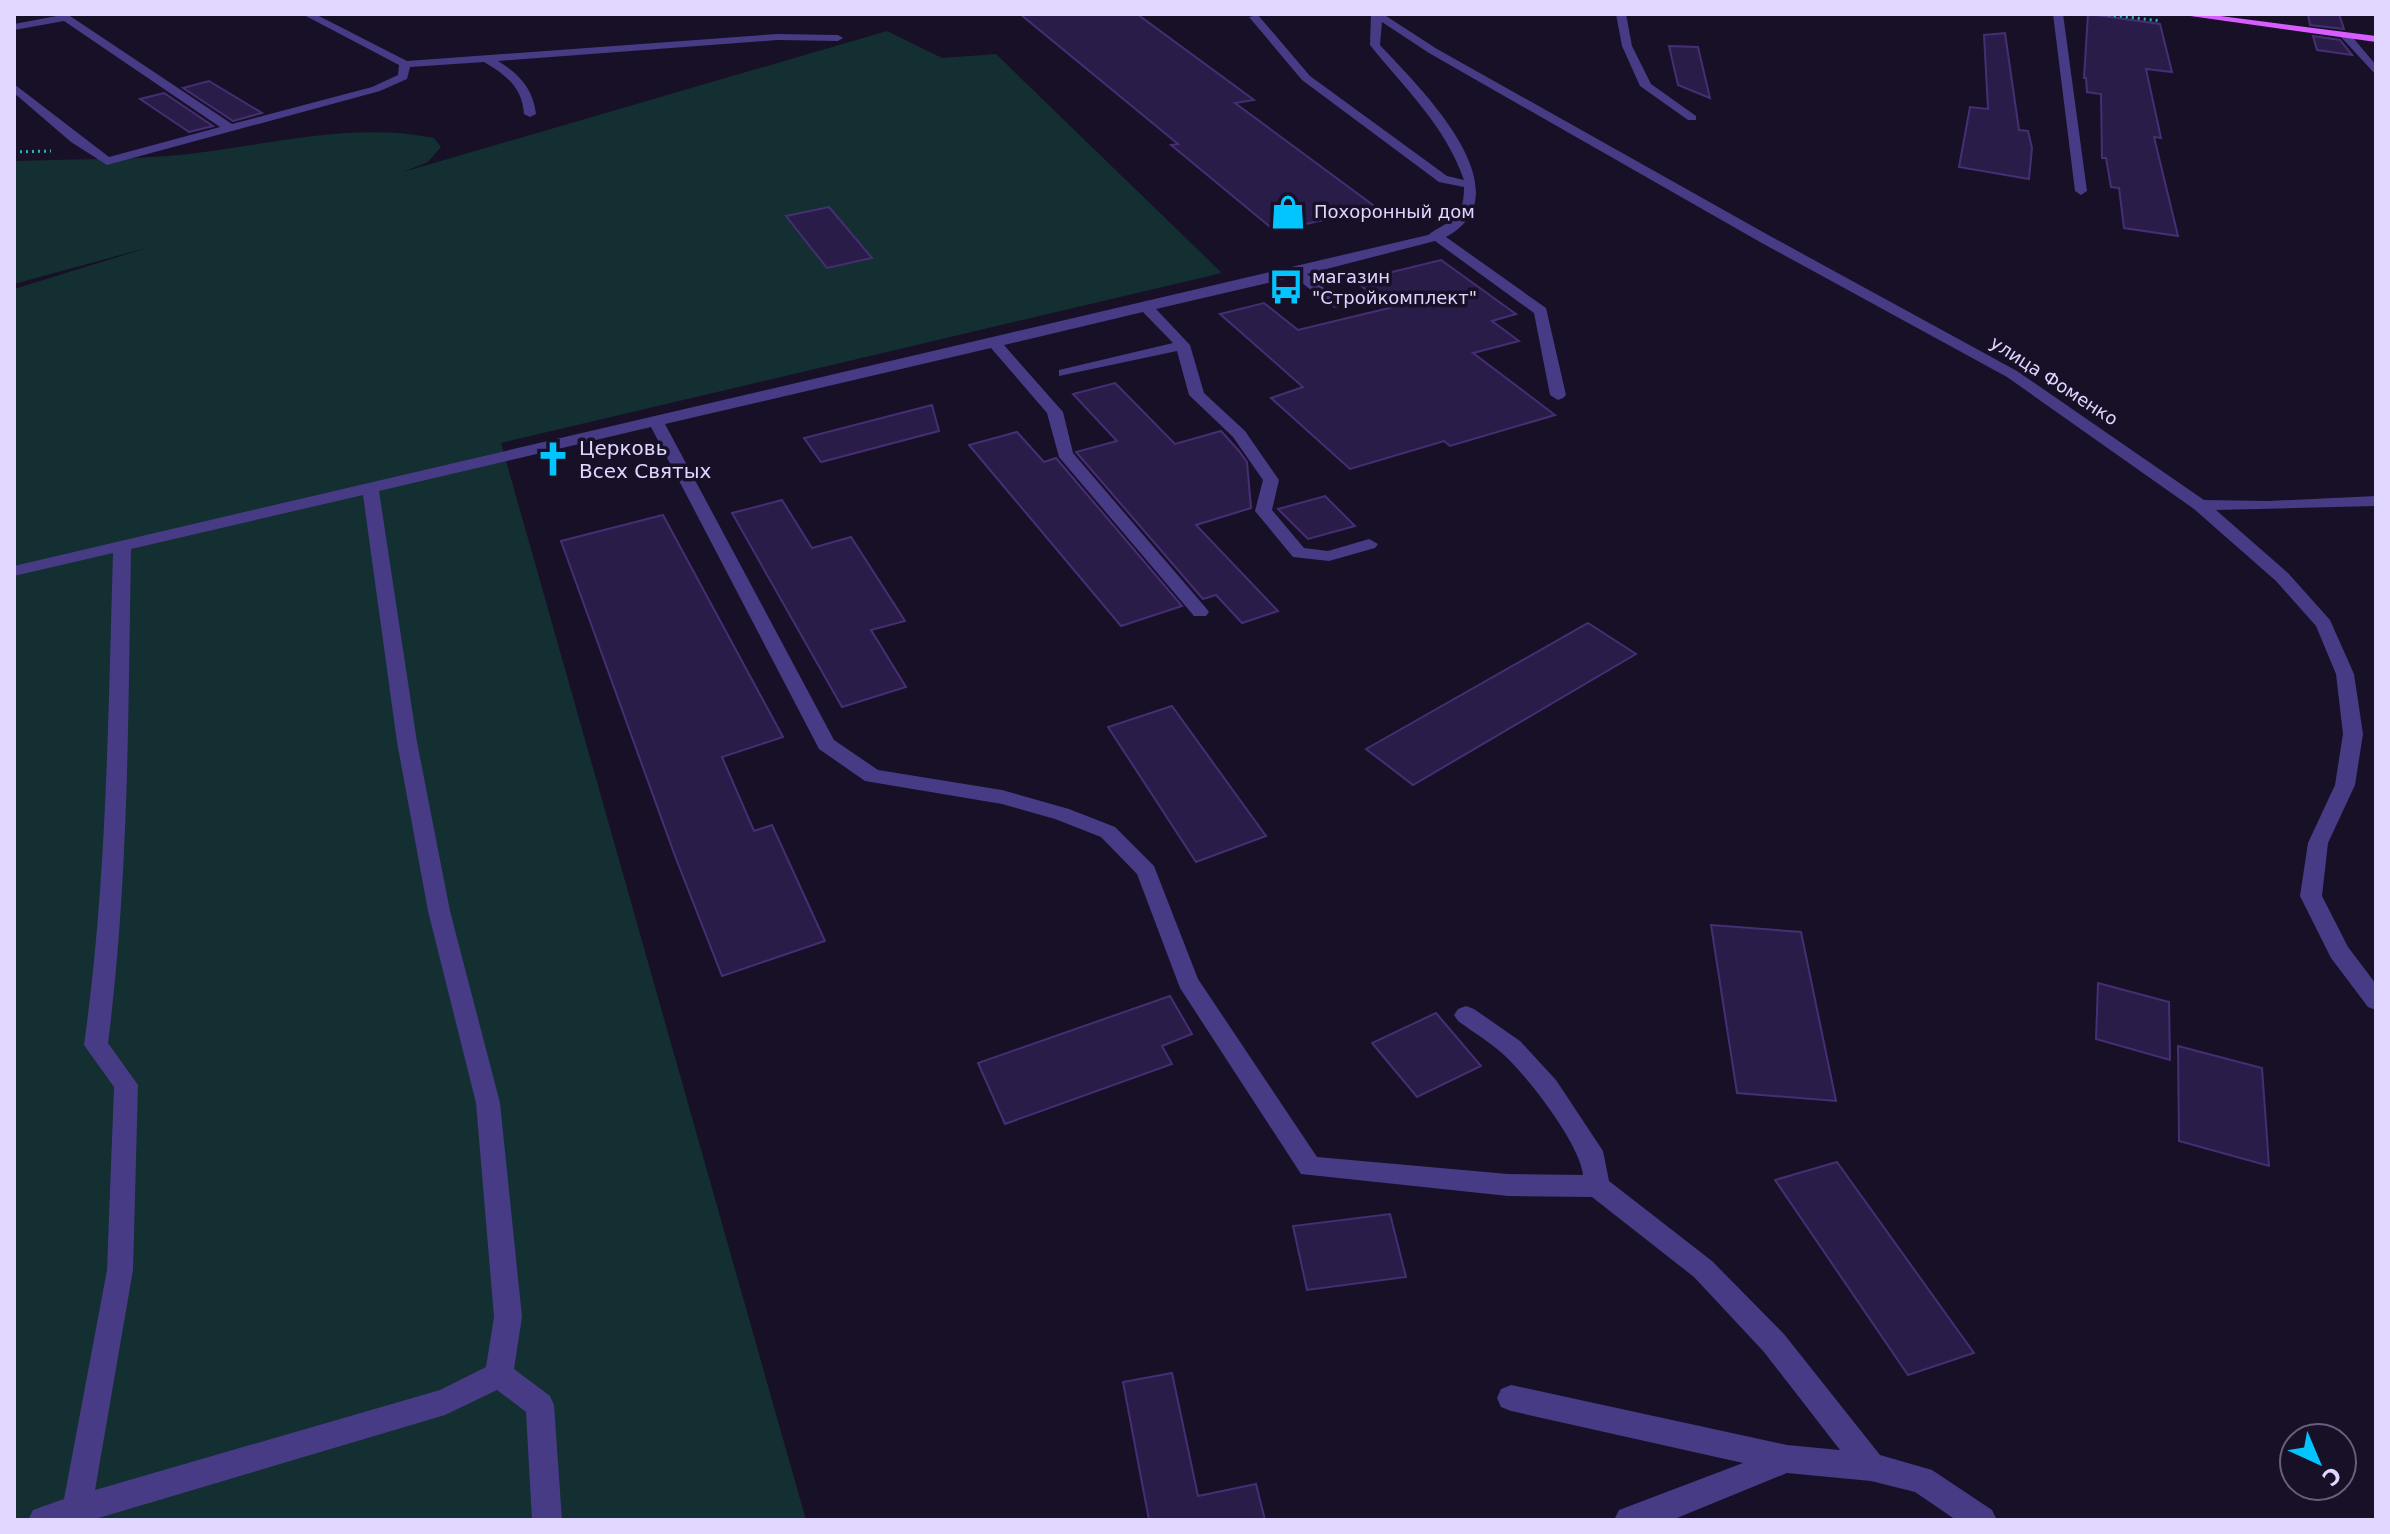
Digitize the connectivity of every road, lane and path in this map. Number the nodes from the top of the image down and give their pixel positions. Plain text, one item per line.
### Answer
1 (307, 14) edge
2 (1621, 14) edge
3 (2058, 14) edge
4 (2181, 14) edge
5 (1377, 15) edge
6 (63, 16) edge
7 (1254, 17) dead end
8 (14, 27) edge
9 (2345, 35) junction
10 (838, 38) dead end
11 (2376, 39) edge
12 (488, 59) junction
13 (405, 64) junction
14 (2376, 72) edge
15 (14, 87) edge
16 (530, 114) dead end
17 (1692, 118) dead end
18 (231, 129) junction
19 (1471, 185) junction
20 (2081, 191) dead end
21 (1435, 235) junction
22 (1297, 272) junction
23 (1335, 304) dead end
24 (1146, 307) junction
25 (995, 343) junction
26 (1183, 345) junction
27 (1064, 373) dead end
28 (1558, 395) dead end
29 (656, 422) junction
30 (370, 489) junction
31 (2376, 501) edge
32 (2200, 505) junction
33 (1369, 544) dead end
34 (122, 546) junction
35 (14, 571) edge
36 (1200, 612) dead end
37 (2376, 1001) edge
38 (1466, 1015) dead end
39 (1597, 1186) junction
40 (499, 1375) junction
41 (1511, 1398) dead end
42 (1787, 1459) junction
43 (1871, 1467) junction
44 (76, 1514) edge
45 (43, 1520) edge
46 (547, 1520) edge
47 (1629, 1520) edge
48 (1982, 1520) edge

1 - 13 street
2 - 17 street
3 - 20 street
4 - 9 main road
5 - 19 street
5 - 32 street, улица Фоменко
6 - 8 street
6 - 18 street
7 - 19 street
9 - 11 main road
9 - 14 street
10 - 12 street
12 - 13 street
12 - 16 street
13 - 18 street
15 - 18 street
19 - 21 street
21 - 22 street
21 - 28 street
22 - 23 street
22 - 24 street
24 - 25 street
24 - 26 street
25 - 29 street
25 - 36 street
26 - 27 street
26 - 33 street
29 - 30 street
29 - 39 street
30 - 34 street
30 - 40 street
31 - 32 street
32 - 37 street, улица Фоменко
34 - 35 street
34 - 44 street
38 - 39 street
39 - 43 street
40 - 44 street
40 - 46 street
41 - 42 street
42 - 43 street
42 - 47 street
43 - 48 street
44 - 45 street

